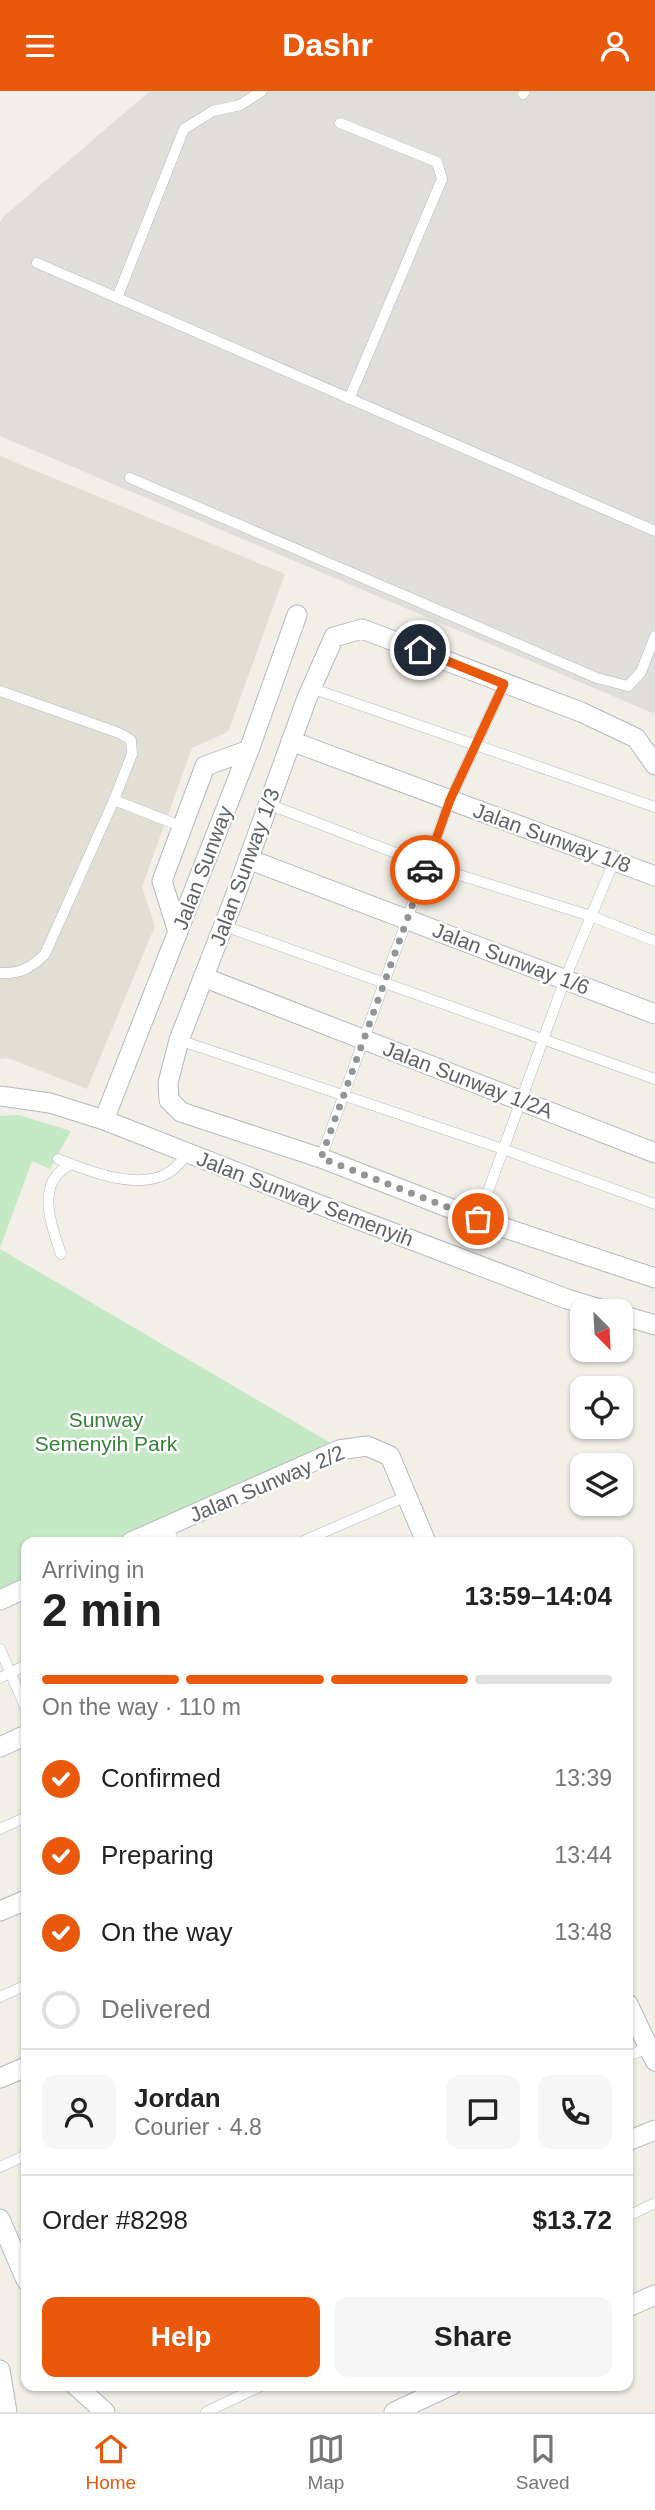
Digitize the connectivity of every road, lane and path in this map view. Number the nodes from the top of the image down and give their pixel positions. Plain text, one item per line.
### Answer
1 (262, 91) edge
2 (341, 123) dead end
3 (37, 263) dead end
4 (117, 298) junction
5 (349, 398) junction
6 (130, 478) dead end
7 (655, 531) edge
8 (297, 615) dead end
9 (655, 636) edge
10 (504, 684) junction
11 (311, 688) junction
12 (0, 691) edge
13 (291, 741) junction
14 (476, 745) junction
15 (249, 750) junction
16 (654, 763) edge
17 (114, 800) junction
18 (450, 800) junction
19 (268, 804) junction
20 (655, 807) edge
21 (184, 827) junction
22 (248, 859) junction
23 (614, 861) junction
24 (427, 865) junction
25 (655, 876) edge
26 (591, 916) junction
27 (407, 919) junction
28 (224, 926) junction
29 (178, 932) junction
30 (655, 941) edge
31 (0, 973) edge
32 (203, 977) junction
33 (565, 979) junction
34 (385, 983) junction
35 (655, 1014) edge
36 (544, 1039) junction
37 (179, 1040) junction
38 (364, 1040) junction
39 (655, 1079) edge
40 (0, 1095) edge
41 (344, 1095) junction
42 (521, 1101) junction
43 (104, 1120) junction
44 (503, 1149) junction
45 (655, 1153) edge
46 (187, 1154) junction
47 (321, 1158) junction
48 (58, 1159) dead end
49 (72, 1164) junction
50 (655, 1204) edge
51 (478, 1219) junction
52 (61, 1254) dead end
53 (655, 1278) edge
54 (570, 1299) edge
55 (634, 1319) edge
56 (655, 1325) edge
57 (408, 1496) junction
58 (170, 1534) edge
59 (313, 1537) edge
60 (424, 1537) edge
61 (21, 1590) edge
62 (0, 1600) edge
63 (0, 1649) edge
64 (21, 1668) edge
65 (10, 1673) junction
66 (0, 1678) edge
67 (21, 1698) edge
68 (21, 1737) edge
69 (0, 1747) edge
70 (21, 1819) edge
71 (0, 1829) edge
72 (21, 1902) edge
73 (0, 1911) edge
74 (21, 1987) edge
75 (0, 1997) edge
76 (633, 2014) edge
77 (652, 2054) edge
78 (633, 2056) edge
79 (21, 2069) edge
80 (0, 2078) edge
81 (655, 2130) edge
82 (633, 2139) edge
83 (21, 2157) edge
84 (0, 2167) edge
85 (655, 2203) edge
86 (633, 2213) edge
87 (0, 2219) edge
88 (12, 2240) edge
89 (21, 2266) edge
90 (655, 2295) edge
91 (633, 2305) edge
92 (0, 2370) edge
93 (81, 2391) edge
94 (250, 2391) edge
95 (439, 2391) edge
96 (7, 2412) edge
97 (104, 2412) edge
98 (206, 2412) edge
99 (394, 2412) edge

1 - 4 lane
2 - 5 lane
3 - 4 lane
4 - 5 lane
5 - 7 lane
6 - 9 lane
8 - 15 street, Jalan Sunway
10 - 11 street, Jalan Sunway 1/3
10 - 14 lane
10 - 16 street
11 - 13 street, Jalan Sunway 1/3
11 - 14 lane
12 - 17 lane
13 - 18 street, Jalan Sunway 1/8
13 - 19 street, Jalan Sunway 1/3
14 - 18 lane
14 - 20 lane
15 - 21 street
15 - 29 street, Jalan Sunway
17 - 21 lane
17 - 31 lane
18 - 23 street, Jalan Sunway 1/8
18 - 24 lane
19 - 22 street, Jalan Sunway 1/3
19 - 24 lane
21 - 29 street
22 - 27 street, Jalan Sunway 1/6
22 - 28 street, Jalan Sunway 1/3
23 - 25 street, Jalan Sunway 1/8
23 - 26 lane
24 - 26 lane
24 - 27 lane
26 - 30 lane
26 - 33 lane
27 - 33 street, Jalan Sunway 1/6
27 - 34 lane
28 - 32 street, Jalan Sunway 1/3
28 - 34 lane
29 - 43 street, Jalan Sunway
32 - 37 street, Jalan Sunway 1/3
32 - 38 street, Jalan Sunway 1/2A
33 - 35 street, Jalan Sunway 1/6
33 - 36 lane
34 - 36 lane
34 - 38 lane
36 - 39 lane
36 - 42 lane
37 - 41 lane
37 - 47 street, Jalan Sunway 1/3
38 - 41 lane
38 - 42 street, Jalan Sunway 1/2A
40 - 43 street, Jalan Sunway Semenyih
41 - 44 lane
41 - 47 lane
42 - 44 lane
42 - 45 street, Jalan Sunway 1/2A
43 - 46 street, Jalan Sunway Semenyih
44 - 50 lane
44 - 51 lane
46 - 49 lane
46 - 54 street, Jalan Sunway Semenyih
47 - 51 street
48 - 49 lane
49 - 52 lane
51 - 53 street
55 - 56 street
57 - 58 street, Jalan Sunway 2/2
57 - 59 lane
57 - 60 street
61 - 62 street
63 - 65 lane
64 - 65 lane
65 - 66 lane
65 - 67 lane
68 - 69 street
70 - 71 lane
72 - 73 street
74 - 75 lane
76 - 77 street
77 - 78 lane
79 - 80 street
81 - 82 street
83 - 84 lane
85 - 86 lane
87 - 88 street
88 - 89 street
90 - 91 street
92 - 96 street
93 - 97 street
94 - 98 lane
95 - 99 street

